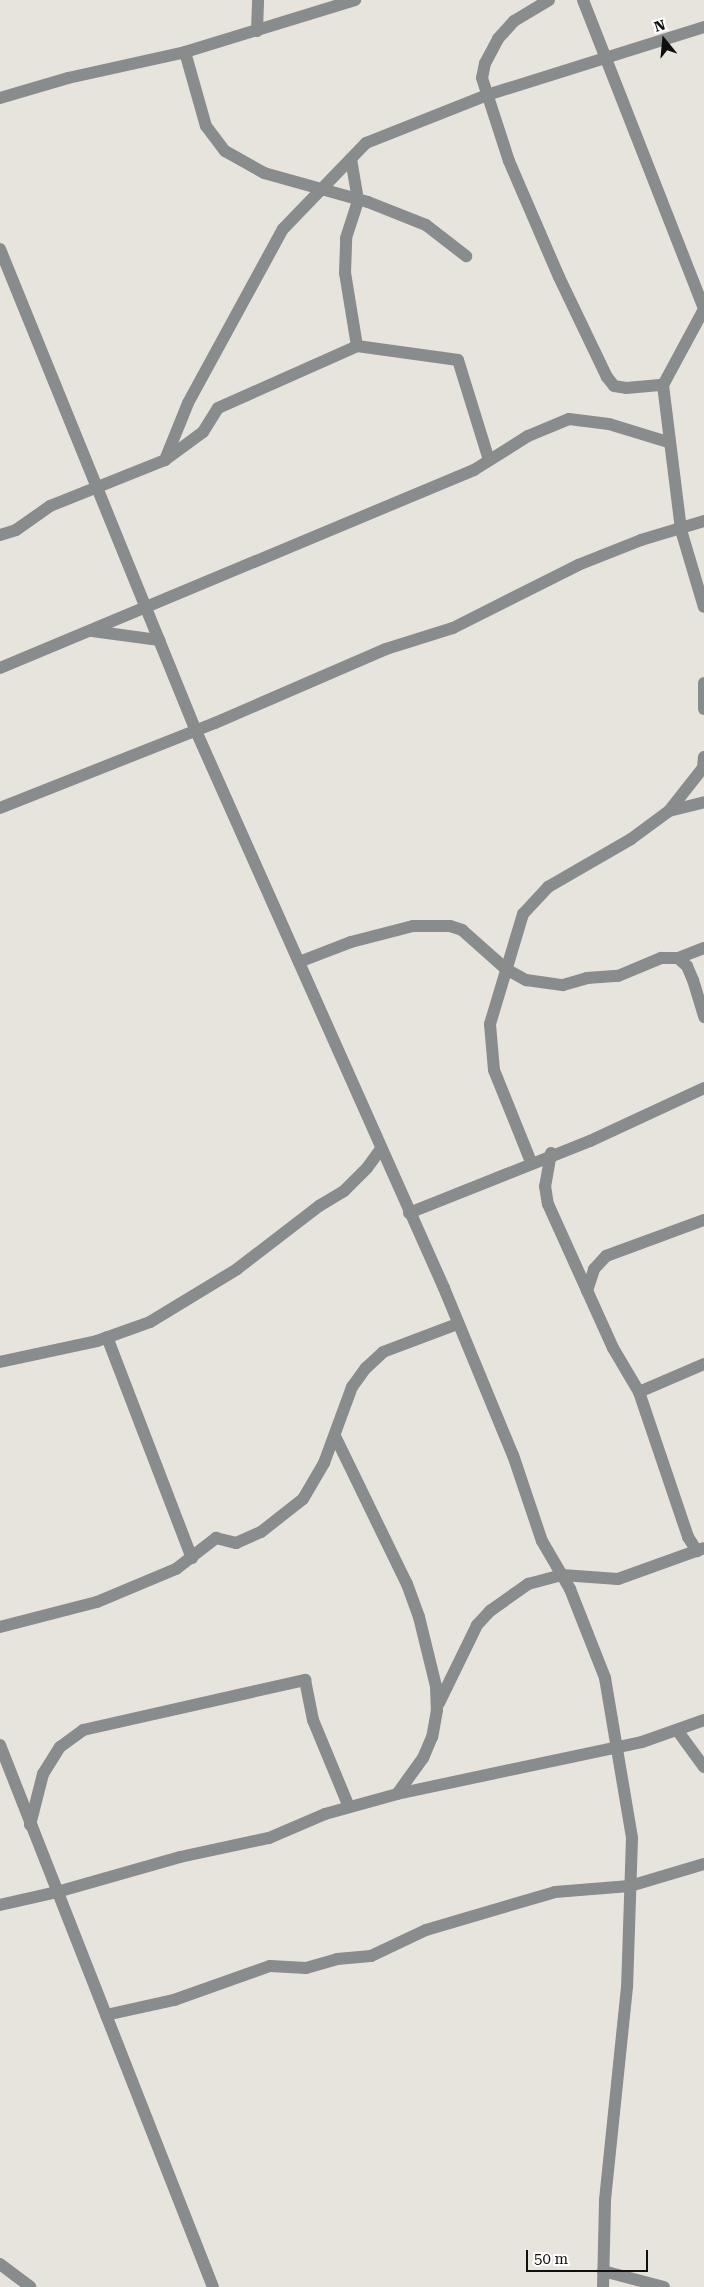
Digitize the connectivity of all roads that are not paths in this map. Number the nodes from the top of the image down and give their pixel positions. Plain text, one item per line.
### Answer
1 (258, 0) edge
2 (355, 0) edge
3 (548, 0) edge
4 (583, 0) edge
5 (704, 26) edge
6 (257, 32) junction
7 (185, 52) junction
8 (606, 57) junction
9 (487, 95) junction
10 (0, 98) edge
11 (351, 159) junction
12 (320, 190) junction
13 (358, 200) junction
14 (0, 249) edge
15 (466, 256) dead end
16 (704, 309) edge
17 (357, 346) junction
18 (663, 385) junction
19 (668, 442) junction
20 (165, 460) junction
21 (489, 460) junction
22 (96, 486) junction
23 (704, 521) edge
24 (681, 530) junction
25 (0, 535) edge
26 (704, 607) edge
27 (146, 608) junction
28 (92, 631) junction
29 (159, 640) junction
30 (0, 668) edge
31 (704, 683) edge
32 (704, 709) edge
33 (196, 730) junction
34 (704, 757) edge
35 (704, 802) edge
36 (0, 808) edge
37 (668, 811) junction
38 (704, 948) edge
39 (678, 958) junction
40 (299, 962) junction
41 (506, 969) junction
42 (704, 1017) edge
43 (704, 1088) edge
44 (380, 1150) junction
45 (552, 1154) junction
46 (531, 1162) junction
47 (409, 1213) junction
48 (704, 1220) edge
49 (587, 1290) junction
50 (457, 1324) junction
51 (107, 1337) junction
52 (0, 1362) edge
53 (704, 1364) edge
54 (639, 1392) junction
55 (335, 1436) junction
56 (701, 1550) edge
57 (192, 1558) junction
58 (562, 1575) junction
59 (0, 1627) edge
60 (436, 1710) junction
61 (704, 1720) edge
62 (676, 1730) junction
63 (618, 1747) junction
64 (2, 1753) edge
65 (704, 1767) edge
66 (397, 1794) junction
67 (349, 1807) junction
68 (30, 1825) junction
69 (704, 1864) edge
70 (630, 1886) junction
71 (57, 1892) junction
72 (0, 1905) edge
73 (106, 2015) junction
74 (0, 2264) edge
75 (603, 2271) junction
76 (30, 2287) edge
77 (213, 2287) edge
78 (603, 2287) edge
79 (664, 2287) edge

1 - 6 street
2 - 6 street
3 - 9 street
4 - 8 street
5 - 8 street
6 - 7 street
7 - 10 street
7 - 12 street
8 - 9 street
8 - 16 street
9 - 11 street
9 - 18 street
11 - 12 street
11 - 13 street
12 - 13 street
12 - 20 street
13 - 15 street
13 - 17 street
14 - 22 street
16 - 18 street
17 - 20 street
17 - 21 street
18 - 19 street
19 - 21 street
19 - 24 street
20 - 22 street
21 - 27 street
22 - 25 street
22 - 27 street
23 - 24 street
24 - 26 street
24 - 33 street
27 - 28 street
27 - 29 street
28 - 29 street
28 - 30 street
29 - 33 street
31 - 32 street
33 - 36 street
33 - 40 street
34 - 37 street
35 - 37 street
37 - 41 street
38 - 39 street
39 - 41 street
39 - 42 street
40 - 41 street
40 - 44 street
41 - 46 street
43 - 45 street
44 - 47 street
44 - 51 street
45 - 46 street
45 - 49 street
46 - 47 street
47 - 50 street
48 - 49 street
49 - 54 street
50 - 55 street
50 - 58 street
51 - 52 street
51 - 57 street
53 - 54 street
54 - 56 street
55 - 57 street
55 - 60 street
56 - 58 street
57 - 59 street
58 - 60 street
58 - 63 street
60 - 66 street
61 - 62 street
62 - 63 street
62 - 65 street
63 - 66 street
63 - 70 street
64 - 68 street
66 - 67 street
67 - 68 street
67 - 71 street
68 - 71 street
69 - 70 street
70 - 73 street
70 - 75 street
71 - 72 street
71 - 73 street
73 - 77 street
74 - 76 street
75 - 78 street
75 - 79 street

